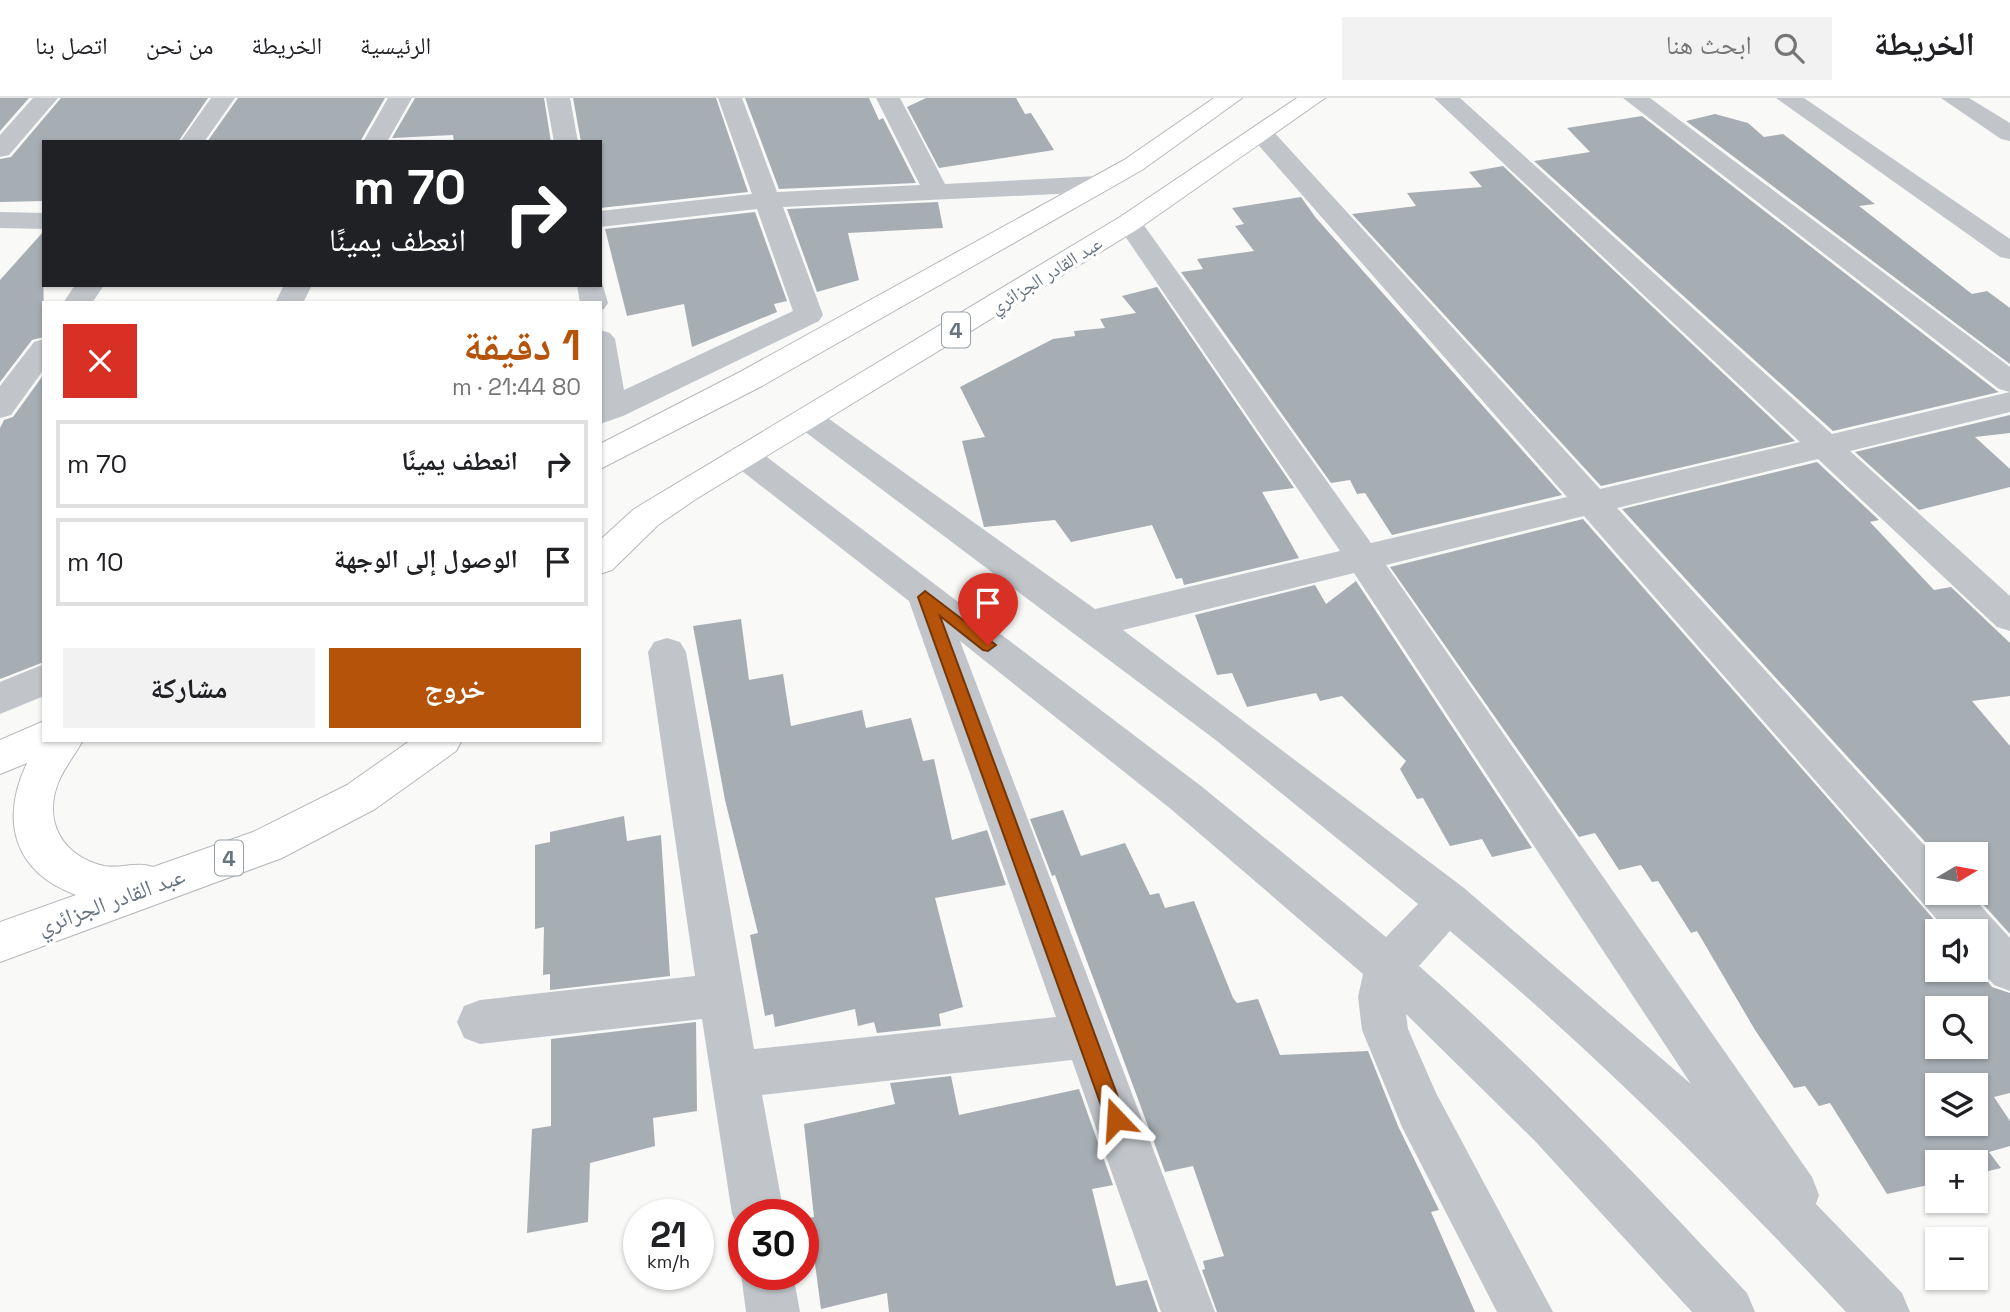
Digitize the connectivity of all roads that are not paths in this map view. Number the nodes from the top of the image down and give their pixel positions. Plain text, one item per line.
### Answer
1 (46, 98) edge
2 (223, 98) edge
3 (400, 98) edge
4 (558, 98) edge
5 (730, 98) edge
6 (888, 98) edge
7 (1230, 98) edge
8 (1313, 98) edge
9 (1446, 98) edge
10 (1635, 98) edge
11 (1788, 98) edge
12 (1953, 98) edge
13 (2010, 134) edge
14 (1263, 135) junction
15 (193, 140) edge
16 (376, 140) edge
17 (566, 140) edge
18 (0, 150) edge
19 (1098, 184) junction
20 (936, 192) junction
21 (767, 200) junction
22 (602, 219) edge
23 (0, 220) edge
24 (42, 221) edge
25 (1129, 223) junction
26 (2010, 251) edge
27 (42, 351) edge
28 (602, 363) edge
29 (2010, 383) edge
30 (2010, 402) edge
31 (0, 408) edge
32 (606, 411) edge
33 (807, 418) junction
34 (1825, 447) junction
35 (744, 456) junction
36 (602, 457) edge
37 (1592, 503) junction
38 (1363, 558) junction
39 (602, 559) edge
40 (925, 597) junction
41 (2010, 617) edge
42 (1089, 624) junction
43 (667, 652) dead end
44 (42, 680) edge
45 (0, 699) edge
46 (42, 738) edge
47 (61, 742) edge
48 (439, 742) edge
49 (0, 758) edge
50 (1925, 875) edge
51 (163, 882) junction
52 (1449, 902) junction
53 (1952, 905) edge
54 (1964, 919) edge
55 (0, 942) edge
56 (1988, 945) edge
57 (1387, 968) junction
58 (2010, 970) edge
59 (723, 995) junction
60 (481, 1022) dead end
61 (1086, 1036) junction
62 (735, 1074) junction
63 (756, 1199) edge
64 (1846, 1271) junction
65 (770, 1290) edge
66 (773, 1312) edge
67 (1188, 1312) edge
68 (1527, 1312) edge
69 (1728, 1312) edge
70 (1883, 1312) edge

1 - 18 street
2 - 15 street
3 - 16 street
4 - 17 street
5 - 21 street
6 - 20 street
7 - 19 highway
8 - 14 highway, عبد القادر الجزائري / 4
9 - 34 street
10 - 29 street
11 - 26 street
12 - 13 street
14 - 25 highway, عبد القادر الجزائري / 4
14 - 37 street
19 - 20 street
19 - 36 highway
20 - 21 street
21 - 22 street
21 - 32 street
23 - 24 street
25 - 33 highway, عبد القادر الجزائري / 4
25 - 38 street
27 - 31 street
28 - 32 street
30 - 34 street
33 - 35 highway, عبد القادر الجزائري / 4
33 - 42 street
34 - 37 street
34 - 41 street
35 - 39 highway, عبد القادر الجزائري / 4
35 - 40 street
37 - 38 street
37 - 50 street
38 - 42 street
38 - 64 street
40 - 57 street
40 - 61 street
42 - 52 street
43 - 59 street
44 - 45 street
46 - 49 highway
47 - 51 highway
48 - 51 highway, عبد القادر الجزائري / 4
51 - 55 highway, عبد القادر الجزائري / 4
52 - 57 street
52 - 64 street
53 - 54 street
56 - 58 street
57 - 68 street
57 - 69 street
59 - 60 street
59 - 62 street
61 - 62 street
61 - 67 street
62 - 63 street
64 - 70 street
65 - 66 street

